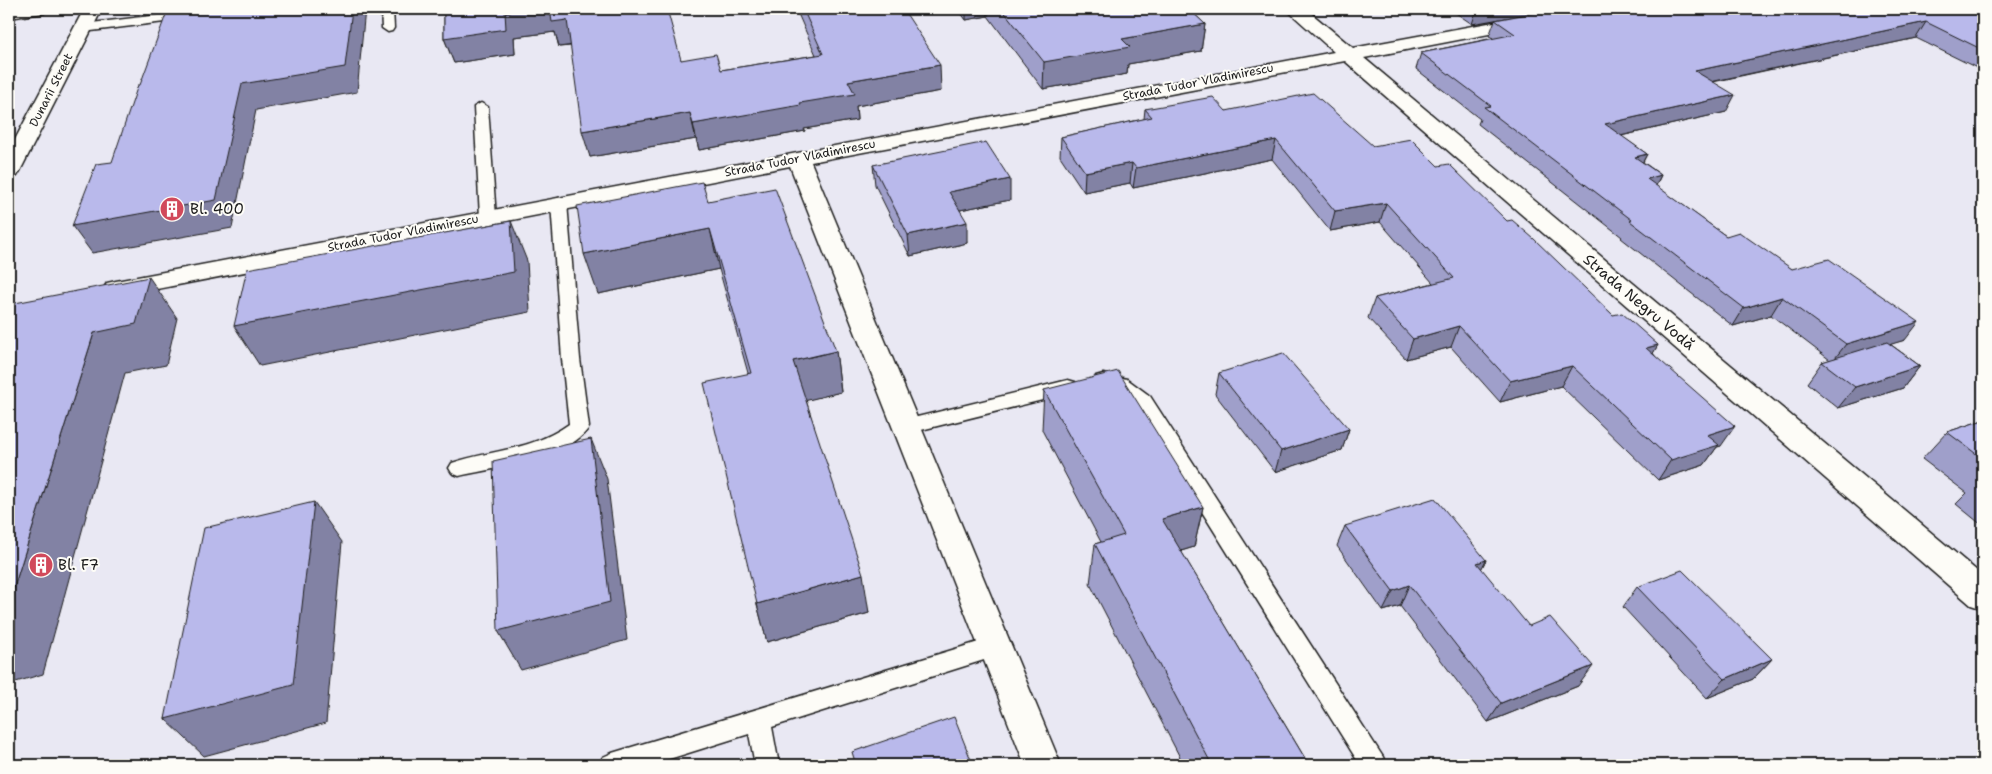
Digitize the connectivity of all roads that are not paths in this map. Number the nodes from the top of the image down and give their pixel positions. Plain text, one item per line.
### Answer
1 (38, 9) edge
2 (93, 9) edge
3 (238, 9) edge
4 (387, 9) edge
5 (1295, 9) edge
6 (1593, 9) edge
7 (9, 12) edge
8 (83, 28) junction
9 (388, 28) dead end
10 (1349, 54) junction
11 (481, 107) dead end
12 (798, 158) junction
13 (9, 171) edge
14 (559, 203) junction
15 (488, 216) junction
16 (97, 293) edge
17 (906, 427) junction
18 (459, 468) dead end
19 (1983, 595) edge
20 (995, 646) junction
21 (758, 720) junction
22 (612, 765) edge
23 (766, 765) edge
24 (1043, 765) edge
25 (1374, 765) edge

1 - 7 street
2 - 8 street, Dunarii Street
3 - 8 lane
4 - 9 lane
5 - 10 street, Strada Negru Vodă
6 - 10 street, Strada Tudor Vladimirescu
8 - 13 street, Dunarii Street
10 - 12 street, Strada Tudor Vladimirescu
10 - 19 street, Strada Negru Vodă
11 - 15 lane
12 - 14 street, Strada Tudor Vladimirescu
12 - 17 street
14 - 15 street, Strada Tudor Vladimirescu
14 - 18 lane
15 - 16 street, Strada Tudor Vladimirescu
17 - 20 street
17 - 25 lane
20 - 21 lane
20 - 24 street
21 - 22 lane
21 - 23 lane

